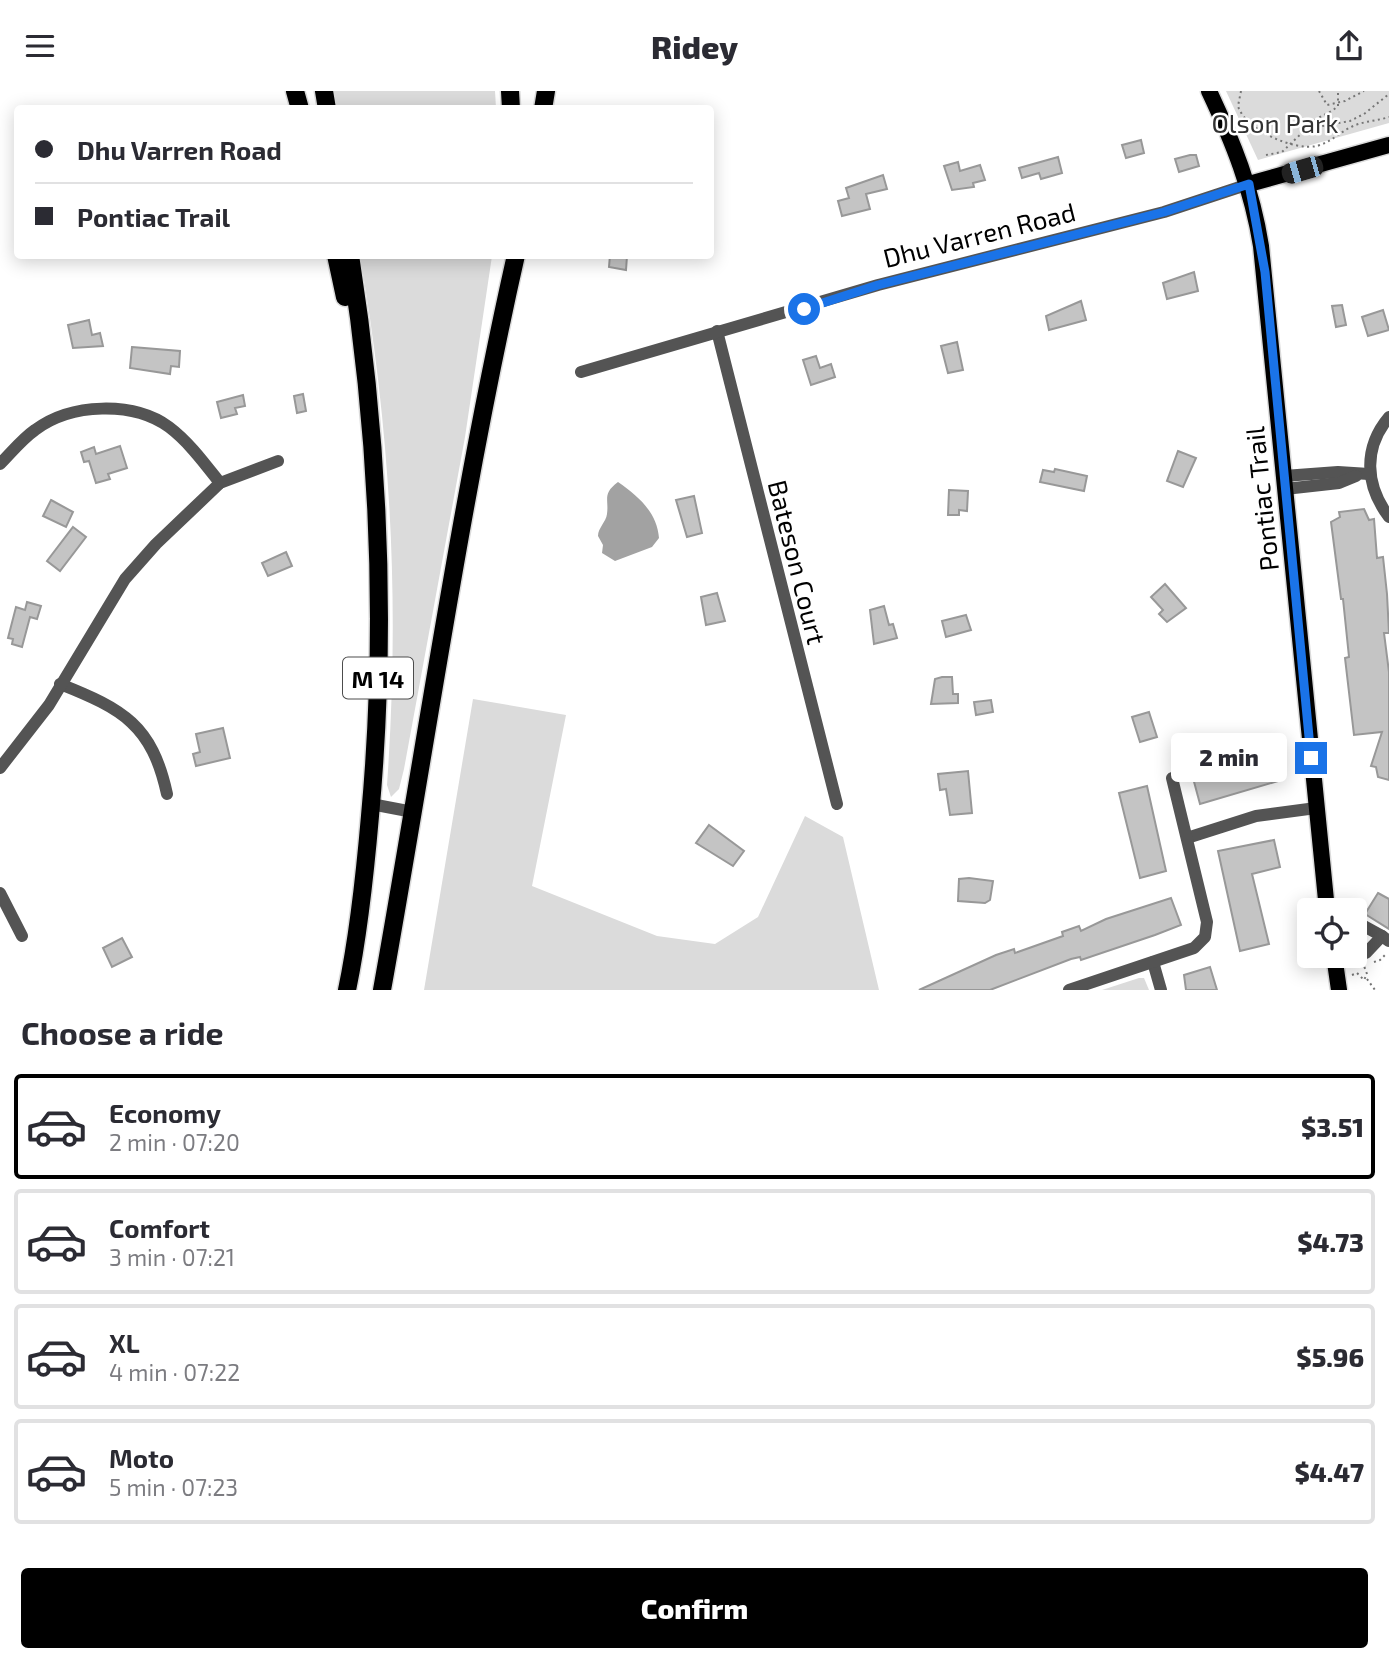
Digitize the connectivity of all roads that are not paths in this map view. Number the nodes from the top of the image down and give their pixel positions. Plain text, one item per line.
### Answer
1 (1209, 91) edge
2 (1389, 145) edge
3 (1249, 184) junction
4 (338, 259) edge
5 (350, 259) edge
6 (504, 259) edge
7 (515, 259) edge
8 (718, 331) junction
9 (497, 336) junction
10 (363, 366) junction
11 (581, 372) dead end
12 (1389, 417) edge
13 (278, 461) dead end
14 (0, 464) edge
15 (1364, 475) junction
16 (220, 483) junction
17 (1284, 483) junction
18 (1389, 517) edge
19 (60, 684) junction
20 (0, 768) edge
21 (1172, 778) dead end
22 (167, 794) dead end
23 (371, 804) junction
24 (837, 804) dead end
25 (1316, 808) junction
26 (412, 812) junction
27 (1187, 838) junction
28 (0, 893) edge
29 (1326, 898) edge
30 (1367, 929) edge
31 (22, 936) dead end
32 (1386, 943) edge
33 (1367, 952) edge
34 (1153, 962) junction
35 (1336, 968) edge
36 (347, 990) edge
37 (382, 990) edge
38 (1069, 990) edge
39 (1161, 990) edge
40 (1339, 990) edge

1 - 3 main road, Pontiac Trail
2 - 3 main road, Dhu Varren Road
3 - 8 street, Dhu Varren Road
3 - 17 main road, Pontiac Trail
4 - 10 highway
5 - 10 highway, M 14
6 - 9 highway
7 - 9 highway, M 14
8 - 11 street, Dhu Varren Road
8 - 24 street, Bateson Court
9 - 26 highway, M 14
10 - 23 highway, M 14
12 - 15 street
13 - 16 street
14 - 16 street
15 - 17 street
15 - 18 street
16 - 19 street
17 - 25 main road, Pontiac Trail
19 - 20 street
19 - 22 street
21 - 27 street
23 - 26 street
23 - 36 highway, M 14
25 - 27 street
25 - 29 main road, Pontiac Trail
26 - 37 highway, M 14
27 - 34 street
28 - 31 street
30 - 32 street
32 - 33 street
34 - 38 street
34 - 39 street
35 - 40 main road

